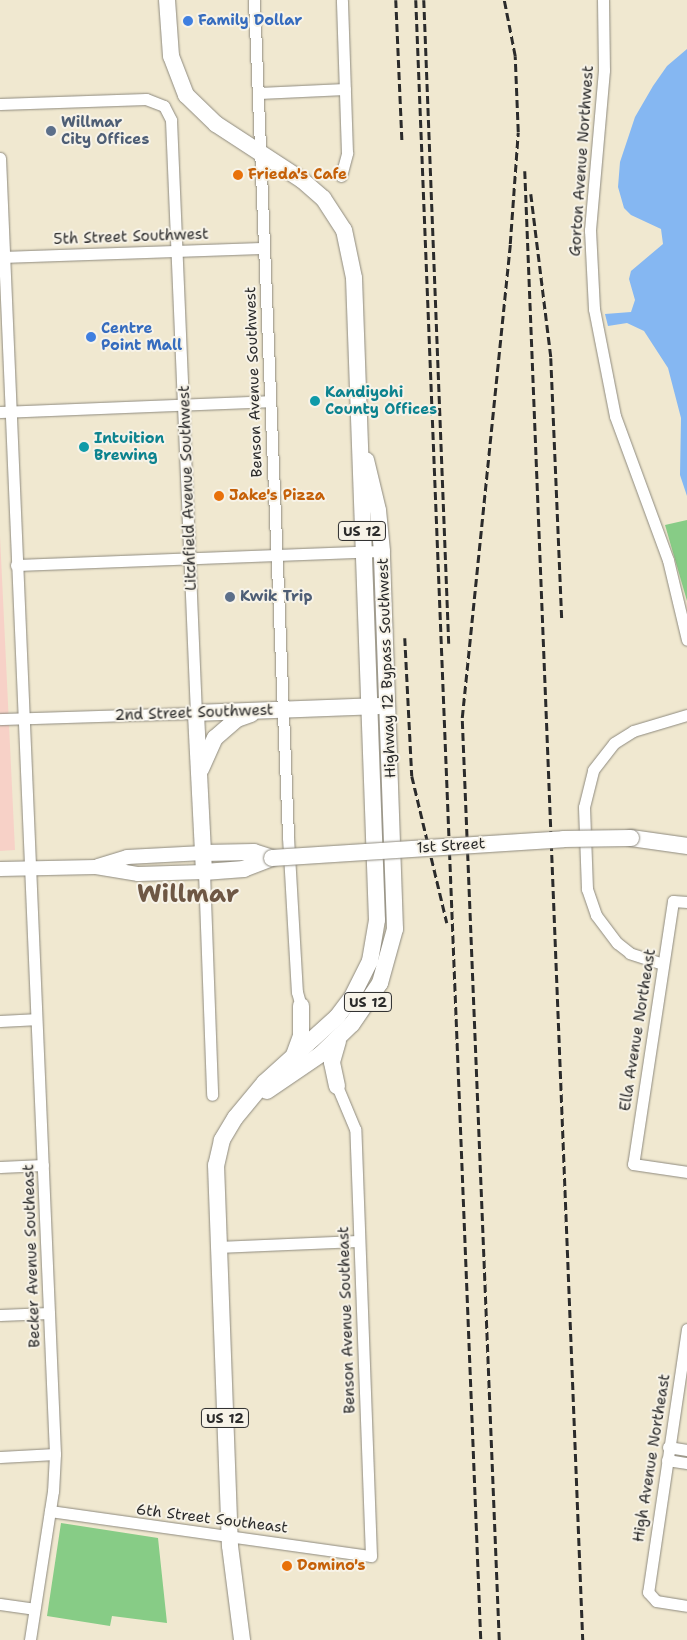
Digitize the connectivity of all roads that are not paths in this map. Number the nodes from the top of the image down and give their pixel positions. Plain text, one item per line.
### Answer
1 (167, 0) edge
2 (254, 0) edge
3 (342, 0) edge
4 (603, 0) edge
5 (346, 88) junction
6 (259, 93) junction
7 (0, 104) edge
8 (262, 154) junction
9 (0, 158) edge
10 (341, 176) dead end
11 (263, 248) junction
12 (178, 250) junction
13 (2, 257) edge
14 (270, 401) junction
15 (185, 403) junction
16 (5, 412) edge
17 (359, 434) junction
18 (382, 551) junction
19 (363, 552) junction
20 (277, 555) junction
21 (190, 559) junction
22 (16, 565) junction
23 (687, 640) edge
24 (369, 706) junction
25 (388, 706) junction
26 (277, 710) junction
27 (196, 713) junction
28 (687, 715) edge
29 (23, 718) junction
30 (0, 719) edge
31 (198, 784) junction
32 (687, 835) edge
33 (631, 838) junction
34 (687, 846) edge
35 (203, 853) junction
36 (272, 858) junction
37 (96, 867) junction
38 (29, 868) junction
39 (0, 869) edge
40 (204, 872) junction
41 (687, 902) edge
42 (663, 964) junction
43 (301, 1006) junction
44 (337, 1017) junction
45 (34, 1019) junction
46 (0, 1021) edge
47 (340, 1037) junction
48 (294, 1056) junction
49 (337, 1086) joint
50 (212, 1095) dead end
51 (244, 1106) junction
52 (43, 1165) junction
53 (0, 1167) edge
54 (687, 1172) edge
55 (358, 1241) junction
56 (217, 1247) junction
57 (49, 1313) junction
58 (0, 1315) edge
59 (687, 1329) edge
60 (668, 1447) junction
61 (687, 1450) edge
62 (55, 1454) junction
63 (0, 1457) edge
64 (667, 1460) junction
65 (687, 1463) edge
66 (50, 1511) junction
67 (230, 1537) junction
68 (371, 1556) joint
69 (0, 1604) edge
70 (687, 1606) edge
71 (34, 1609) junction
72 (30, 1640) edge
73 (242, 1640) edge

1 - 8 highway, Highway 12 Bypass Southwest / US 12
2 - 6 street, Benson Avenue Southwest
3 - 5 street
4 - 23 street, Gorton Avenue Northwest
5 - 6 street
5 - 10 street
6 - 8 street, Benson Avenue Southwest
7 - 12 street, Litchfield Avenue Southwest
8 - 11 street, Benson Avenue Southwest
8 - 17 highway, Highway 12 Bypass Southwest / US 12
9 - 13 street, Becker Avenue Southeast
11 - 12 street, 5th Street Southwest
11 - 14 street, Benson Avenue Southwest
12 - 13 street, 5th Street Southwest
12 - 15 street, Litchfield Avenue Southwest
13 - 16 street, Becker Avenue Southeast
14 - 15 street
14 - 20 street, Benson Avenue Southwest
15 - 16 street
15 - 21 street, Litchfield Avenue Southwest
16 - 22 street, Becker Avenue Southeast
17 - 18 highway, Highway 12 Bypass Southwest / US 12
17 - 19 highway, Highway 12 Bypass Southwest / US 12
18 - 19 street
18 - 25 highway, Highway 12 Bypass Southwest / US 12
19 - 20 street
19 - 24 highway, Highway 12 Bypass Southwest / US 12
20 - 21 street
20 - 26 street, Benson Avenue Southwest
21 - 22 street
21 - 27 street, Litchfield Avenue Southwest
22 - 29 street, Becker Avenue Southeast
24 - 25 highway, 2nd Street Southwest
24 - 26 highway, 2nd Street Southwest
24 - 44 highway, Highway 12 Bypass Southwest / US 12
25 - 47 highway, Highway 12 Bypass Southwest / US 12
26 - 27 highway, 2nd Street Southwest
26 - 31 highway
26 - 43 street, Benson Avenue Southwest
27 - 29 street, 2nd Street Southwest
27 - 31 highway, Litchfield Avenue Southwest
28 - 42 street
29 - 30 street, 2nd Street Southwest
29 - 38 street, Becker Avenue Southeast
31 - 35 highway, Litchfield Avenue Southwest
32 - 33 highway
33 - 34 highway
33 - 36 highway, 1st Street, bridge
35 - 36 highway, 1st Street
35 - 37 main road
35 - 40 highway, Litchfield Avenue Southwest
36 - 40 highway, 1st Street
37 - 38 main road
37 - 40 main road
38 - 39 main road
38 - 45 street, Becker Avenue Southeast
40 - 50 street
41 - 42 street, Ella Avenue Northeast
42 - 54 street, Ella Avenue Northeast
43 - 44 highway
43 - 48 highway
44 - 48 highway, US 12
45 - 46 street
45 - 52 street, Becker Avenue Southeast
47 - 49 highway
47 - 51 highway, US 12
48 - 51 highway, US 12
49 - 55 street, Benson Avenue Southeast
51 - 56 highway, US 12
52 - 53 street
52 - 57 street, Becker Avenue Southeast
55 - 56 street
55 - 68 street, Benson Avenue Southeast
56 - 67 highway, US 12
57 - 58 street
57 - 62 street, Becker Avenue Southeast
59 - 60 street, High Avenue Northeast
60 - 61 street
60 - 64 street, High Avenue Northeast
62 - 63 street
62 - 66 street, Becker Avenue Southeast
64 - 65 street
64 - 70 street, High Avenue Northeast
66 - 67 street, 6th Street Southeast
66 - 71 street, Becker Avenue Southeast
67 - 68 street, 6th Street Southeast
67 - 73 highway, US 12
69 - 71 street
71 - 72 street, Becker Avenue Southeast

